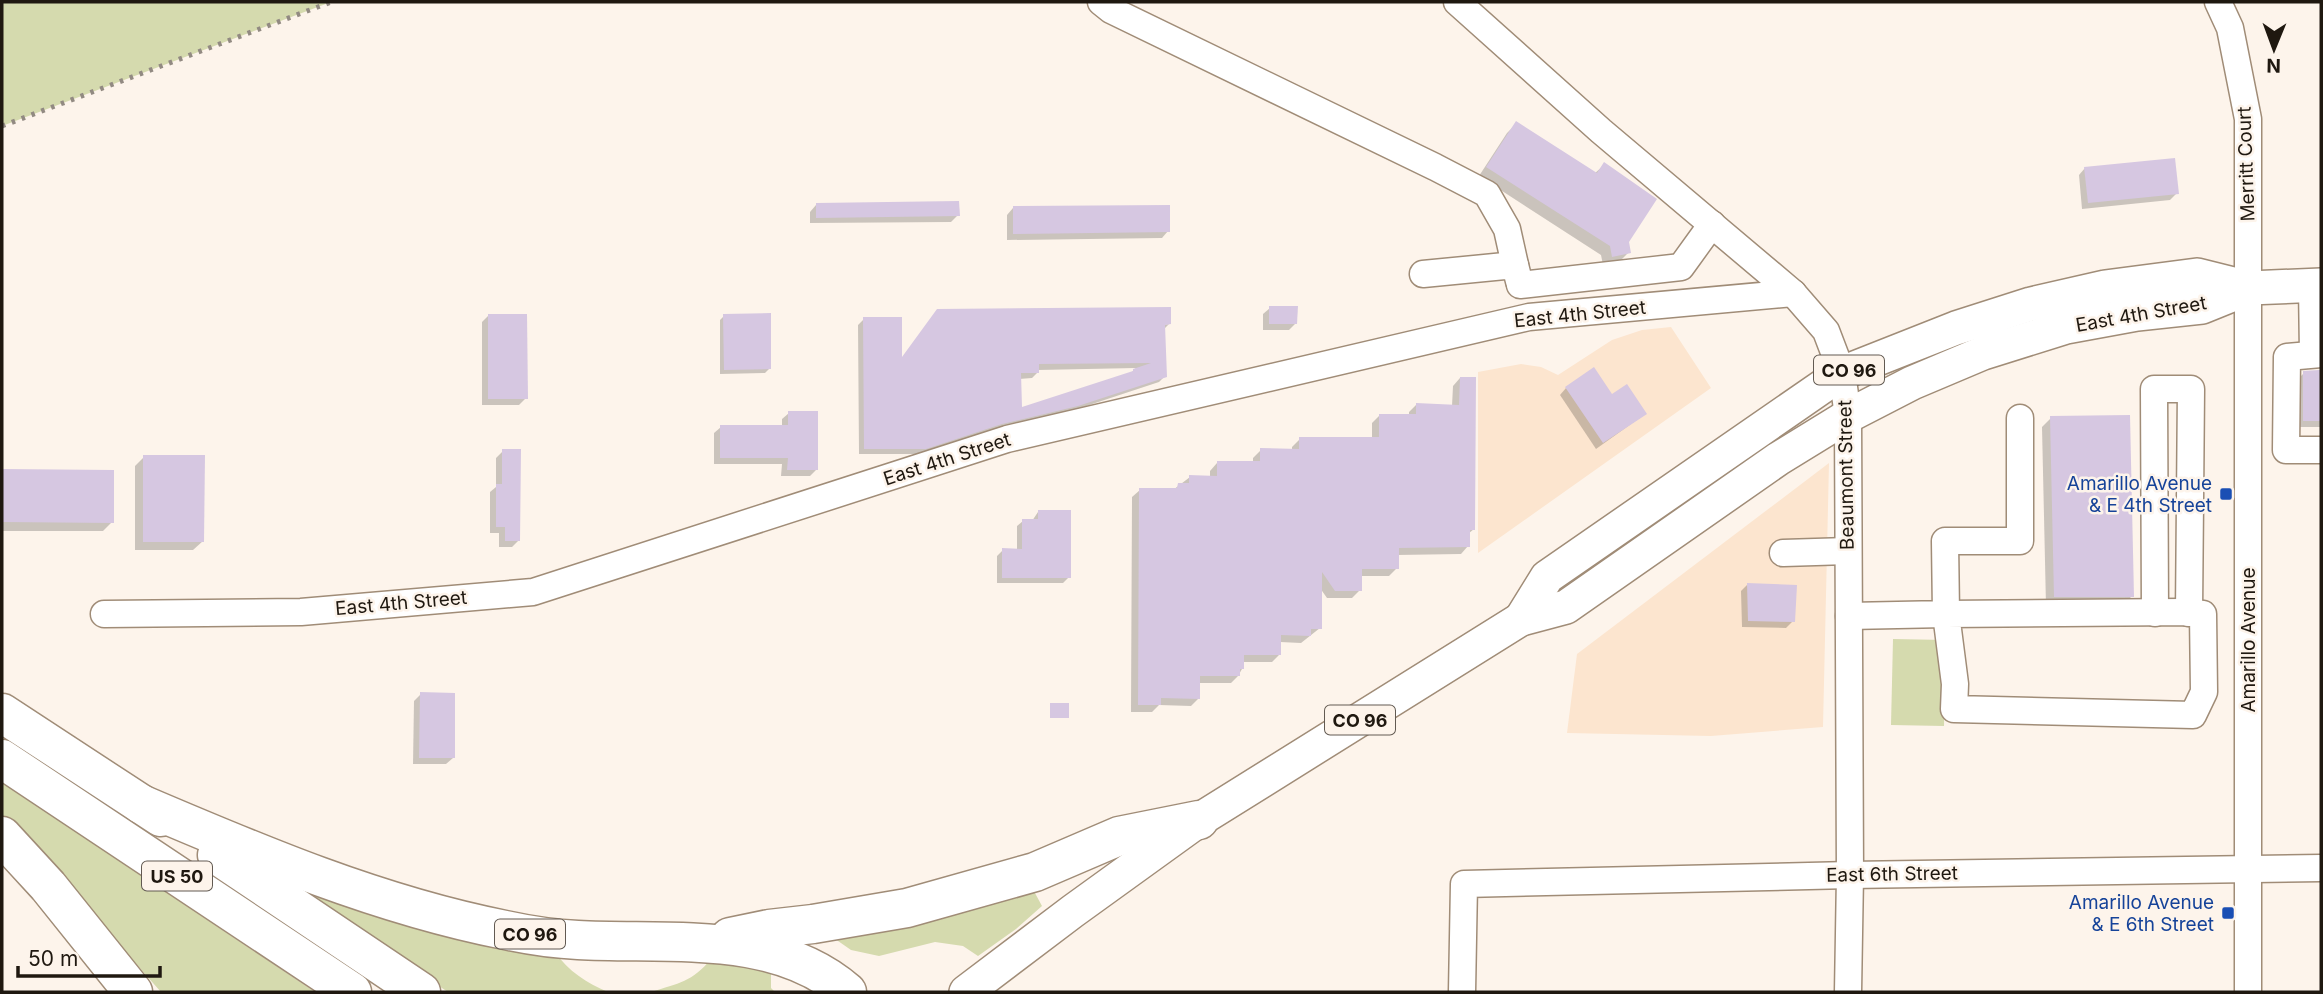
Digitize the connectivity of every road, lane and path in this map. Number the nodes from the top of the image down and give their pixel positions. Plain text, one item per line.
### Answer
1 (1101, 2) edge
2 (1457, 2) edge
3 (2218, 2) edge
4 (1712, 224) junction
5 (1682, 267) junction
6 (1423, 274) dead end
7 (1518, 275) junction
8 (1615, 275) junction
9 (2316, 285) edge
10 (2249, 288) junction
11 (1793, 293) junction
12 (1685, 303) junction
13 (1619, 309) junction
14 (1528, 317) junction
15 (2317, 354) edge
16 (1842, 373) junction
17 (1848, 416) junction
18 (2020, 418) dead end
19 (2321, 450) edge
20 (1849, 551) junction
21 (1783, 553) dead end
22 (2155, 613) junction
23 (2248, 613) junction
24 (104, 614) dead end
25 (1946, 614) junction
26 (2196, 614) junction
27 (1849, 616) junction
28 (1521, 619) junction
29 (2, 713) edge
30 (2, 759) edge
31 (141, 804) junction
32 (1199, 820) junction
33 (2, 836) edge
34 (2321, 868) edge
35 (2249, 870) junction
36 (1850, 875) junction
37 (697, 944) junction
38 (133, 992) edge
39 (352, 992) edge
40 (421, 992) edge
41 (847, 992) edge
42 (966, 992) edge
43 (1462, 992) edge
44 (1848, 992) edge
45 (2248, 992) edge

1 - 7 street
2 - 4 street, Beaumont Street
3 - 10 street, Merritt Court
4 - 5 street
4 - 11 street, Beaumont Street
5 - 8 street
5 - 12 street
6 - 7 street
7 - 8 street
7 - 14 street
8 - 13 street
9 - 10 main road, East 4th Street / CO 96
9 - 15 street
10 - 16 main road, East 4th Street / CO 96
10 - 17 main road, East 4th Street / CO 96
10 - 23 street, Amarillo Avenue
11 - 12 street, East 4th Street
11 - 16 street, Beaumont Street
12 - 13 street, East 4th Street
13 - 14 street, East 4th Street
14 - 24 street, East 4th Street
15 - 19 street
16 - 17 street, Beaumont Street
16 - 28 main road, East 4th Street / CO 96
17 - 20 street, Beaumont Street
17 - 28 main road, East 4th Street / CO 96
18 - 25 street
20 - 21 street
20 - 27 street, Beaumont Street
22 - 25 street
22 - 26 street
22 - 26 street
23 - 26 street
23 - 35 street, Amarillo Avenue
25 - 26 street
25 - 27 street
27 - 36 street, Beaumont Street
28 - 32 main road, East 4th Street / CO 96
29 - 31 highway, US 50
30 - 39 highway, US 50
31 - 37 highway, CO 96
31 - 40 highway, US 50
32 - 37 highway, CO 96
32 - 42 main road, East 4th Street / CO 96
33 - 38 highway
34 - 35 street, East 6th Street
35 - 36 street, East 6th Street
35 - 45 street, Amarillo Avenue
36 - 43 street, East 6th Street
36 - 44 street, Beaumont Street
37 - 41 highway

